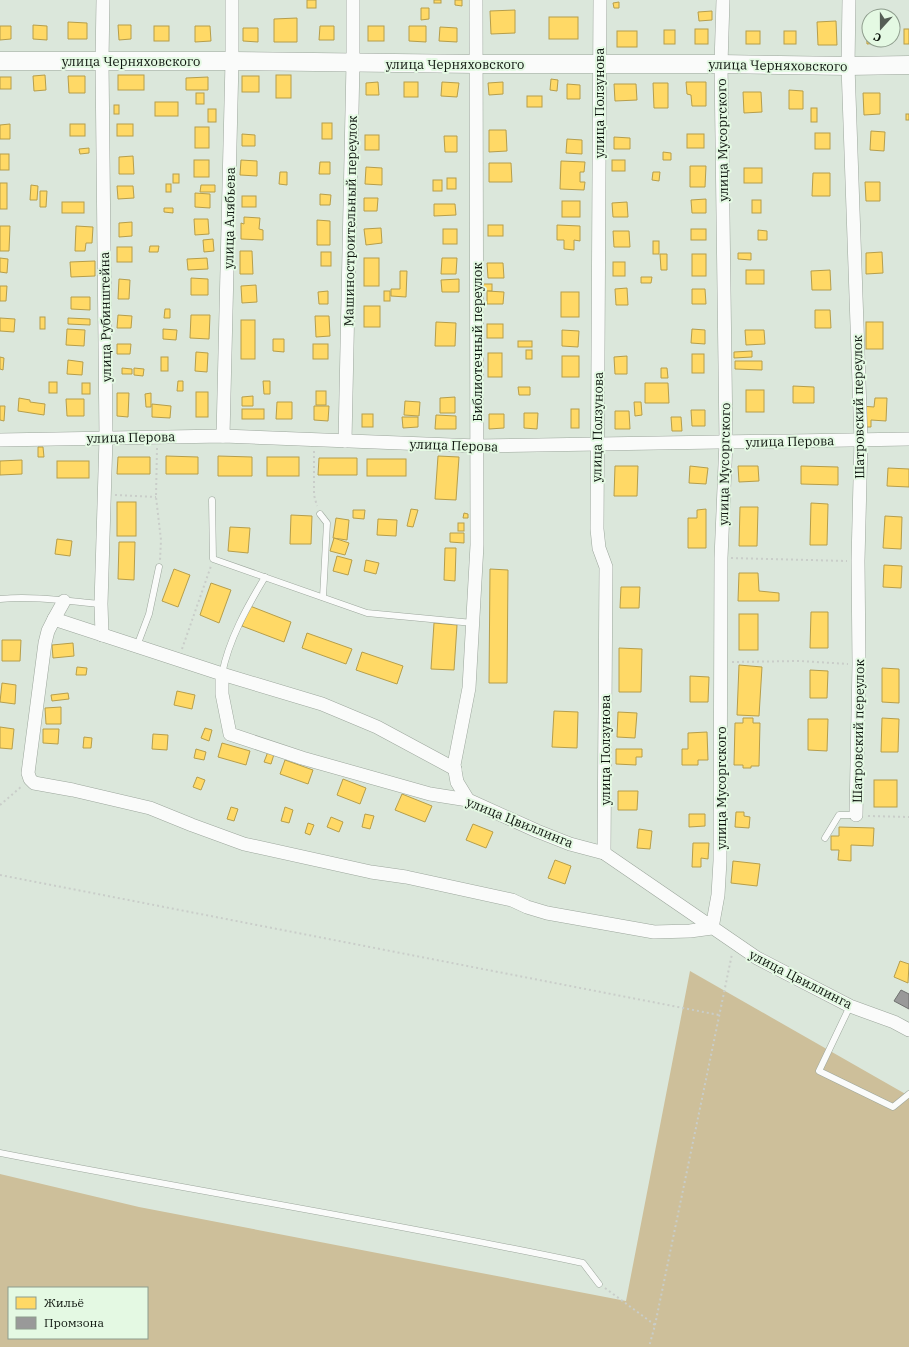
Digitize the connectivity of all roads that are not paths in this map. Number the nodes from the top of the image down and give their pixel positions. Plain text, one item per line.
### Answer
1 (103, 0) edge
2 (232, 0) edge
3 (353, 0) edge
4 (476, 0) edge
5 (600, 0) edge
6 (722, 0) edge
7 (849, 0) edge
8 (0, 61) edge
9 (102, 61) junction
10 (232, 61) junction
11 (353, 63) junction
12 (476, 64) junction
13 (600, 64) junction
14 (722, 64) junction
15 (909, 65) edge
16 (848, 66) junction
17 (223, 436) junction
18 (106, 438) junction
19 (0, 440) edge
20 (861, 440) junction
21 (909, 440) edge
22 (345, 441) junction
23 (726, 442) junction
24 (598, 445) junction
25 (477, 446) junction
26 (212, 500) dead end
27 (320, 514) road end
28 (159, 567) road end
29 (265, 577) junction
30 (323, 597) junction
31 (0, 600) edge
32 (64, 601) junction
33 (101, 604) junction
34 (54, 619) junction
35 (473, 623) junction
36 (102, 635) junction
37 (137, 646) junction
38 (222, 674) junction
39 (455, 769) junction
40 (468, 800) junction
41 (856, 815) joint
42 (825, 838) dead end
43 (604, 853) junction
44 (712, 928) junction
45 (850, 1006) junction
46 (909, 1030) edge
47 (909, 1094) edge
48 (0, 1153) edge
49 (599, 1284) road end

1 - 9 street, улица Рубинштейна
2 - 10 street, улица Алябьева
3 - 11 street, Машиностроительный переулок
4 - 12 street, Библиотечный переулок
5 - 13 street, улица Ползунова
6 - 14 street, улица Мусоргского
7 - 16 street, Шатровский переулок
8 - 9 street, улица Черняховского
9 - 10 street, улица Черняховского
9 - 18 street, улица Рубинштейна
10 - 11 street, улица Черняховского
10 - 17 street, улица Алябьева
11 - 12 street, улица Черняховского
11 - 22 street, Машиностроительный переулок
12 - 13 street, улица Черняховского
12 - 25 street, Библиотечный переулок
13 - 14 street, улица Черняховского
13 - 24 street, улица Ползунова
14 - 16 street, улица Черняховского
14 - 23 street, улица Мусоргского
15 - 16 street, улица Черняховского
16 - 20 street, Шатровский переулок
17 - 18 street, улица Перова
17 - 22 street, улица Перова
18 - 19 street, улица Перова
18 - 33 street, улица Рубинштейна
20 - 21 street, улица Перова
20 - 23 street, улица Перова
20 - 41 street, Шатровский переулок
22 - 25 street, улица Перова
23 - 24 street, улица Перова
23 - 44 street, улица Мусоргского
24 - 25 street, улица Перова
24 - 43 street, улица Ползунова
25 - 35 street, Библиотечный переулок
26 - 29 lane
27 - 30 lane
28 - 37 lane
29 - 30 lane
29 - 38 lane
30 - 35 lane
31 - 32 lane
32 - 33 lane
32 - 34 street
33 - 36 street, улица Рубинштейна
34 - 36 street
34 - 44 street
35 - 39 street, Библиотечный переулок
36 - 37 street
37 - 38 street
38 - 39 street
38 - 40 street, улица Цвиллинга
39 - 40 street, Библиотечный переулок
40 - 43 street, улица Цвиллинга
41 - 42 lane
43 - 44 street, улица Цвиллинга
44 - 45 street, улица Цвиллинга
45 - 46 street, улица Цвиллинга
45 - 47 lane
48 - 49 lane

